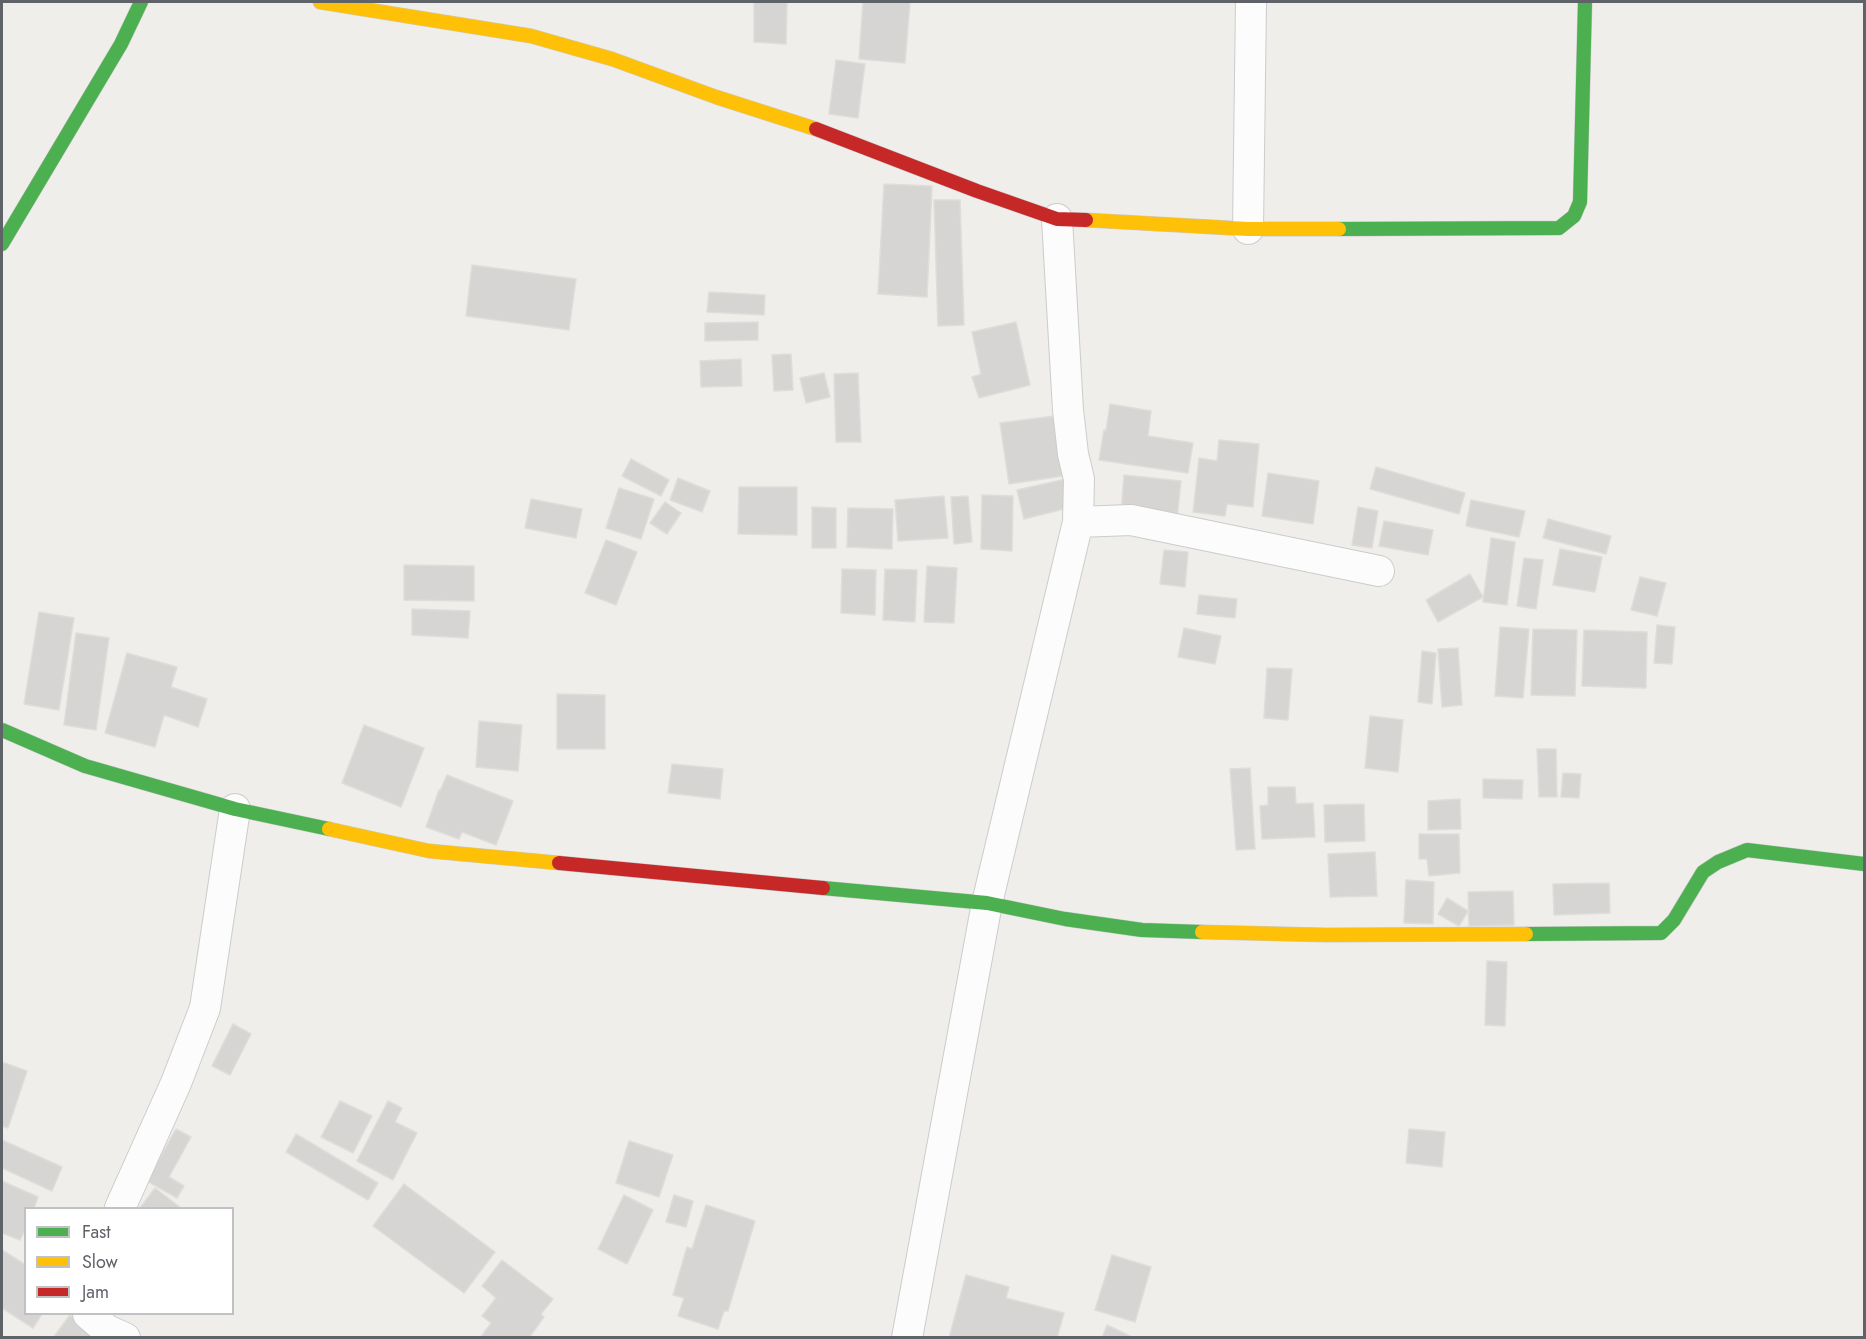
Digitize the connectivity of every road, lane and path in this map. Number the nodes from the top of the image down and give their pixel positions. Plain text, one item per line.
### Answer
1 (141, 2) edge
2 (320, 2) edge
3 (1251, 2) edge
4 (1585, 2) edge
5 (1057, 219) junction
6 (1248, 229) junction
7 (2, 244) edge
8 (1078, 522) junction
9 (1379, 571) dead end
10 (2, 730) edge
11 (235, 809) junction
12 (1864, 864) edge
13 (987, 903) junction
14 (121, 1207) edge
15 (89, 1315) edge
16 (124, 1338) edge
17 (907, 1338) edge

1 - 7 street
2 - 5 street
3 - 6 street
4 - 6 street
5 - 6 street
5 - 8 street
8 - 9 street
8 - 13 street
10 - 11 street
11 - 13 street
11 - 14 street
12 - 13 street
13 - 17 street
15 - 16 street

